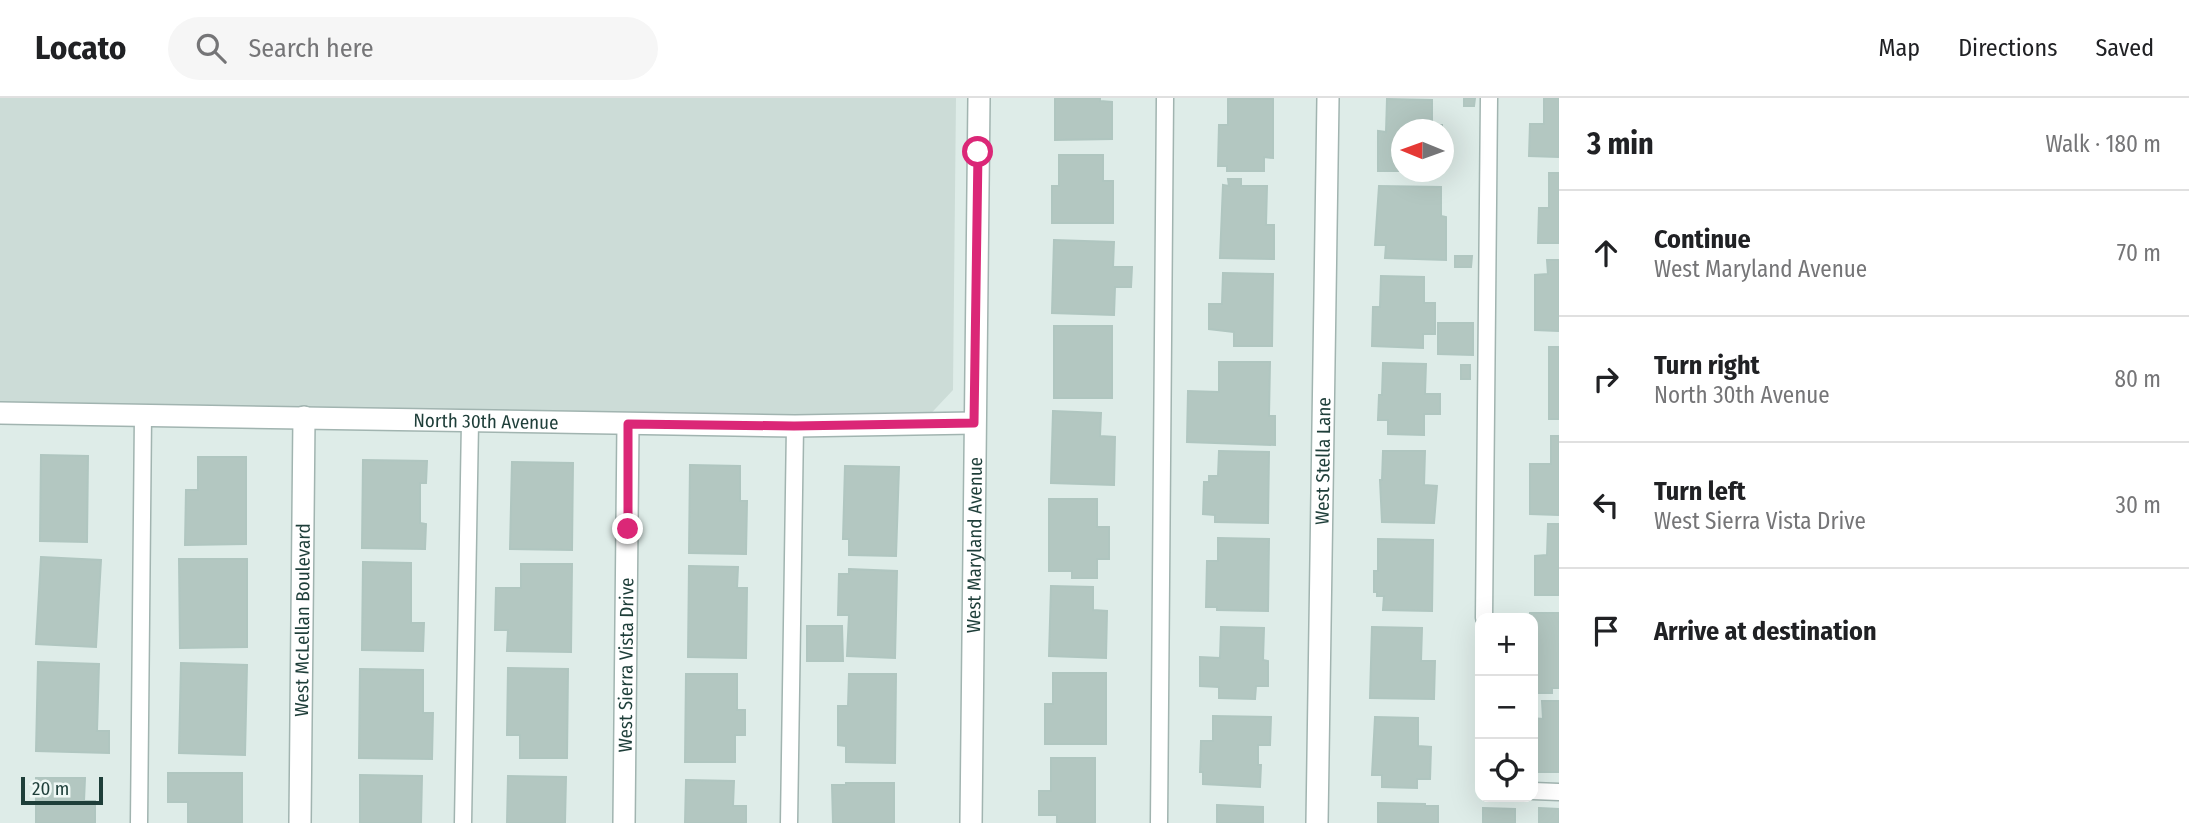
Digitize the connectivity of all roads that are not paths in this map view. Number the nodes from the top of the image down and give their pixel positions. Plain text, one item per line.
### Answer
1 (979, 98) edge
2 (1165, 98) edge
3 (1328, 98) edge
4 (1489, 98) edge
5 (0, 413) edge
6 (143, 415) junction
7 (304, 417) junction
8 (470, 422) junction
9 (974, 423) junction
10 (628, 424) junction
11 (794, 426) junction
12 (1484, 613) edge
13 (1538, 791) edge
14 (1559, 792) edge
15 (139, 823) edge
16 (300, 823) edge
17 (463, 823) edge
18 (624, 823) edge
19 (789, 823) edge
20 (971, 823) edge
21 (1159, 823) edge
22 (1317, 823) edge

1 - 9 street, West Maryland Avenue
2 - 21 lane
3 - 22 street, West Stella Lane
4 - 12 lane
5 - 6 street, North 30th Avenue
6 - 7 street, North 30th Avenue
6 - 15 lane
7 - 8 street, North 30th Avenue
7 - 16 street, West McLellan Boulevard
8 - 10 street, North 30th Avenue
8 - 17 lane
9 - 11 street, North 30th Avenue
9 - 20 street, West Maryland Avenue
10 - 11 street, North 30th Avenue
10 - 18 street, West Sierra Vista Drive
11 - 19 lane
13 - 14 lane

